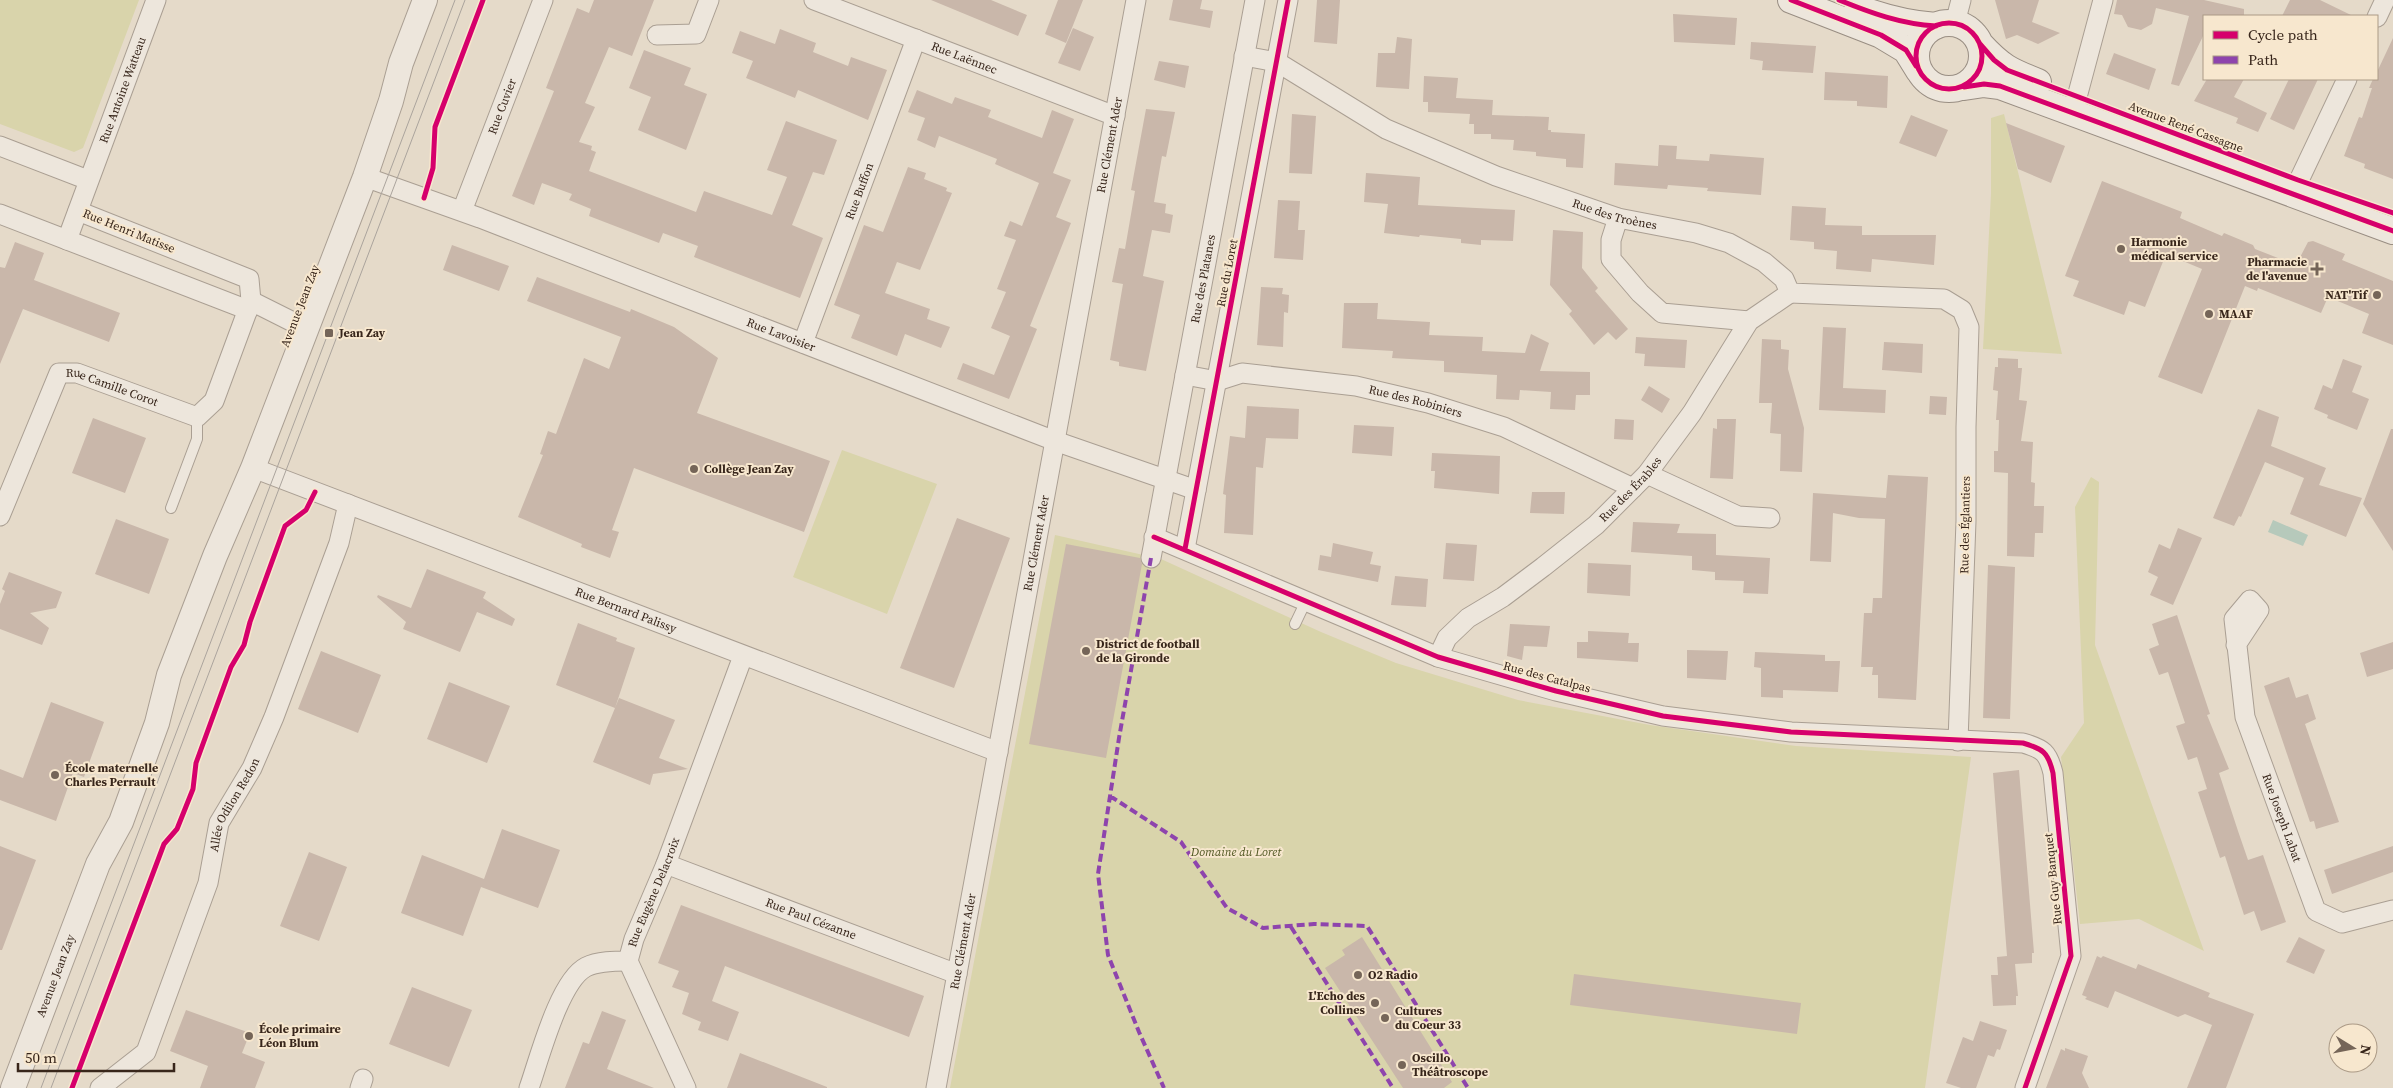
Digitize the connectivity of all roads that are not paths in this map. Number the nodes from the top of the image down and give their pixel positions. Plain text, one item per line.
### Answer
1 (156, 0) edge
2 (425, 0) edge
3 (542, 0) edge
4 (709, 0) edge
5 (814, 0) edge
6 (1136, 0) edge
7 (1255, 0) edge
8 (1288, 0) edge
9 (1791, 0) edge
10 (1839, 0) edge
11 (2104, 0) edge
12 (2385, 0) edge
13 (2378, 15) edge
14 (1951, 16) edge
15 (657, 35) dead end
16 (916, 39) junction
17 (1980, 44) junction
18 (1244, 56) junction
19 (1277, 62) junction
20 (401, 63) junction
21 (1919, 71) junction
22 (2347, 80) edge
23 (1964, 86) junction
24 (2076, 105) junction
25 (1115, 116) junction
26 (0, 146) edge
27 (365, 177) junction
28 (88, 180) junction
29 (2295, 187) junction
30 (78, 211) junction
31 (462, 211) junction
32 (2393, 213) edge
33 (0, 214) edge
34 (1618, 218) junction
35 (2393, 231) edge
36 (67, 240) junction
37 (1790, 293) junction
38 (250, 306) junction
39 (1749, 321) junction
40 (293, 322) junction
41 (803, 343) junction
42 (1185, 375) junction
43 (1217, 381) junction
44 (197, 417) junction
45 (1055, 441) junction
46 (253, 468) junction
47 (1647, 474) junction
48 (1165, 481) junction
49 (1633, 488) junction
50 (1196, 490) junction
51 (348, 504) junction
52 (171, 508) dead end
53 (0, 516) edge
54 (1770, 518) dead end
55 (1154, 537) junction
56 (1186, 549) junction
57 (215, 556) junction
58 (1151, 558) dead end
59 (1306, 601) junction
60 (1295, 624) dead end
61 (2236, 645) dead end
62 (743, 656) junction
63 (1438, 657) junction
64 (1958, 741) junction
65 (998, 752) junction
66 (666, 864) junction
67 (2393, 910) edge
68 (628, 961) junction
69 (956, 974) junction
70 (13, 1088) edge
71 (100, 1088) edge
72 (529, 1088) edge
73 (686, 1088) edge
74 (936, 1088) edge
75 (2025, 1088) edge

1 - 28 street, Rue Antoine Watteau
2 - 20 street, Avenue Jean Zay
3 - 31 street, Rue Cuvier
4 - 15 street
5 - 16 street, Rue Laënnec
6 - 25 street, Rue Clément Ader
7 - 18 street, Rue des Platanes
8 - 19 street, Rue du Loret
9 - 21 main road, Avenue René Cassagne
10 - 14 main road
11 - 24 street
12 - 13 street
14 - 17 main road, Avenue René Cassagne
14 - 21 main road
16 - 25 street, Rue Laënnec
16 - 41 street, Rue Buffon
17 - 23 main road
17 - 24 main road, Avenue René Cassagne
18 - 19 street
18 - 42 street, Rue des Platanes
19 - 34 street, Rue des Troènes
19 - 43 street, Rue du Loret
20 - 27 street, Avenue Jean Zay
20 - 40 street, Avenue Jean Zay
21 - 23 main road, Avenue René Cassagne
22 - 29 street
23 - 24 main road, Avenue René Cassagne
24 - 29 main road, Avenue René Cassagne
25 - 45 street, Rue Clément Ader
26 - 28 street
27 - 31 street, Rue Lavoisier
27 - 46 street, Avenue Jean Zay
28 - 30 street, Rue Henri Matisse
29 - 32 main road, Avenue René Cassagne
29 - 35 main road, Avenue René Cassagne
30 - 36 street
30 - 38 street, Rue Henri Matisse
31 - 41 street, Rue Lavoisier
33 - 36 street
34 - 37 street, Rue des Troènes
34 - 39 street
36 - 38 street
37 - 39 street, Rue des Érables
37 - 64 street, Rue des Églantiers
38 - 40 street
38 - 44 street
39 - 47 street, Rue des Érables
40 - 57 street, Avenue Jean Zay
41 - 45 street, Rue Lavoisier
42 - 43 street, Rue des Robiniers
42 - 48 street, Rue des Platanes
43 - 49 street, Rue des Robiniers
43 - 50 street, Rue du Loret
44 - 52 lane
44 - 53 street, Rue Camille Corot
45 - 48 street, Rue Lavoisier
45 - 65 street, Rue Clément Ader
46 - 51 street, Rue Bernard Palissy
46 - 57 street, Avenue Jean Zay
47 - 49 street, Rue des Érables
47 - 54 street
48 - 50 street, Rue Lavoisier
48 - 55 street, Rue des Platanes
49 - 63 street, Rue des Érables
50 - 56 street, Rue du Loret
51 - 62 street, Rue Bernard Palissy
51 - 71 street, Allée Odilon Redon
55 - 56 street, Rue des Catalpas
55 - 58 street, Rue des Platanes
56 - 59 street, Rue des Catalpas
57 - 70 street, Avenue Jean Zay
59 - 60 lane
59 - 63 street, Rue des Catalpas
61 - 67 street, Rue Joseph Labat
62 - 65 street, Rue Bernard Palissy
62 - 66 street, Rue Eugène Delacroix
63 - 64 street, Rue des Catalpas
64 - 75 street, Rue Guy Banquet
65 - 69 street, Rue Clément Ader
66 - 68 street, Rue Eugène Delacroix
66 - 69 street, Rue Paul Cézanne
68 - 72 street, Rue Eugène Delacroix
68 - 73 street
69 - 74 street, Rue Clément Ader

